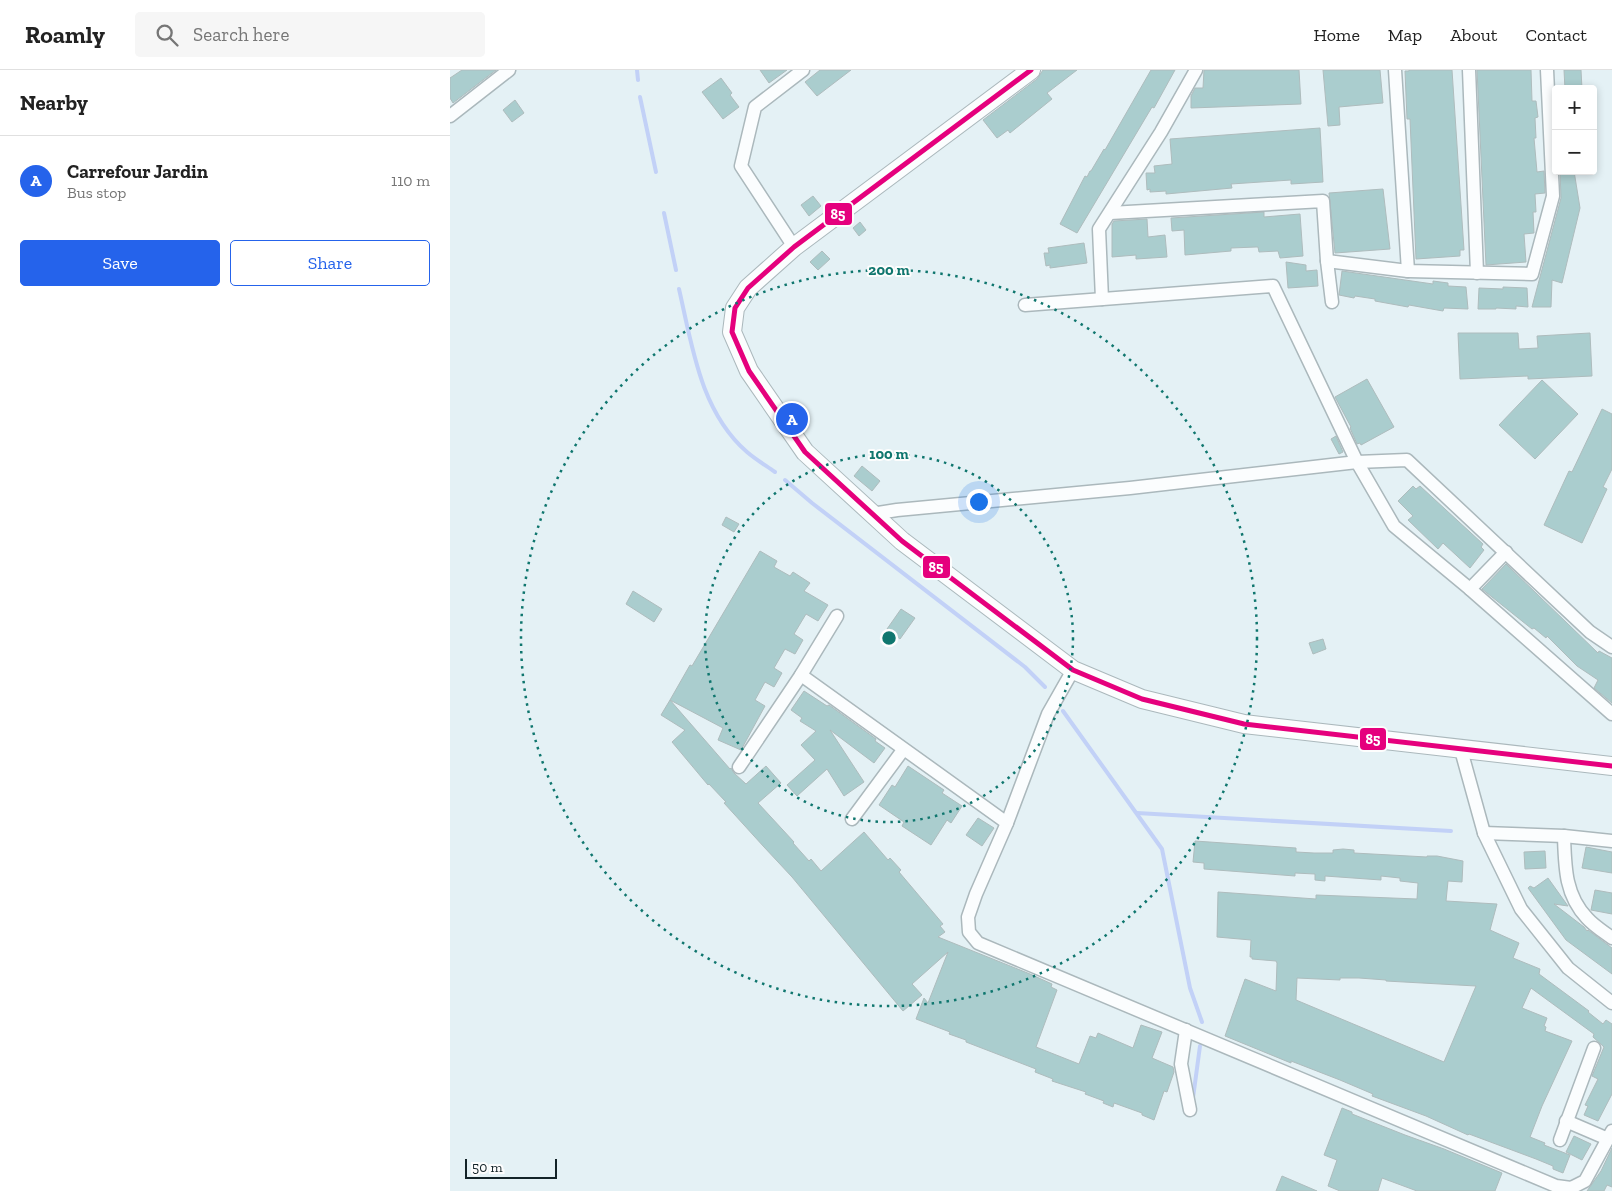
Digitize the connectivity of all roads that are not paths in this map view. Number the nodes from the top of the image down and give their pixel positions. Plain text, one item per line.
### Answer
1 (509, 70) edge
2 (803, 70) edge
3 (1031, 70) edge
4 (1196, 70) edge
5 (1395, 70) edge
6 (1469, 70) edge
7 (1547, 70) edge
8 (450, 116) edge
9 (1110, 213) junction
10 (794, 247) junction
11 (1327, 261) junction
12 (1408, 270) junction
13 (1477, 273) junction
14 (1102, 299) junction
15 (1332, 302) dead end
16 (1025, 305) dead end
17 (1357, 462) junction
18 (872, 514) junction
19 (1506, 552) junction
20 (1470, 589) junction
21 (837, 616) dead end
22 (1612, 647) edge
23 (1073, 670) junction
24 (801, 675) junction
25 (1612, 714) edge
26 (903, 750) junction
27 (1461, 750) junction
28 (739, 766) dead end
29 (1612, 766) edge
30 (852, 819) dead end
31 (1007, 823) junction
32 (1484, 833) junction
33 (1564, 836) junction
34 (1612, 840) edge
35 (1612, 938) edge
36 (1612, 1003) edge
37 (1186, 1030) junction
38 (1594, 1048) dead end
39 (1190, 1110) dead end
40 (1566, 1121) junction
41 (1610, 1135) edge
42 (1560, 1140) dead end

1 - 8 street
2 - 10 street
3 - 10 street
4 - 9 street
5 - 12 street
6 - 13 street
7 - 13 street
9 - 11 street
9 - 14 street
10 - 18 street
11 - 12 street
11 - 15 street
12 - 13 street
14 - 16 street
14 - 17 street
17 - 18 street
17 - 19 street
17 - 20 street
18 - 23 street
19 - 20 street
19 - 22 street
20 - 25 street
21 - 24 street
23 - 27 street
23 - 31 street
24 - 26 street
24 - 28 street
26 - 30 street
26 - 31 street
27 - 29 street
27 - 32 street
31 - 37 street
32 - 33 street
32 - 36 street
33 - 34 street
33 - 35 street
37 - 39 street
37 - 41 street
38 - 40 street
40 - 41 street
40 - 42 street

